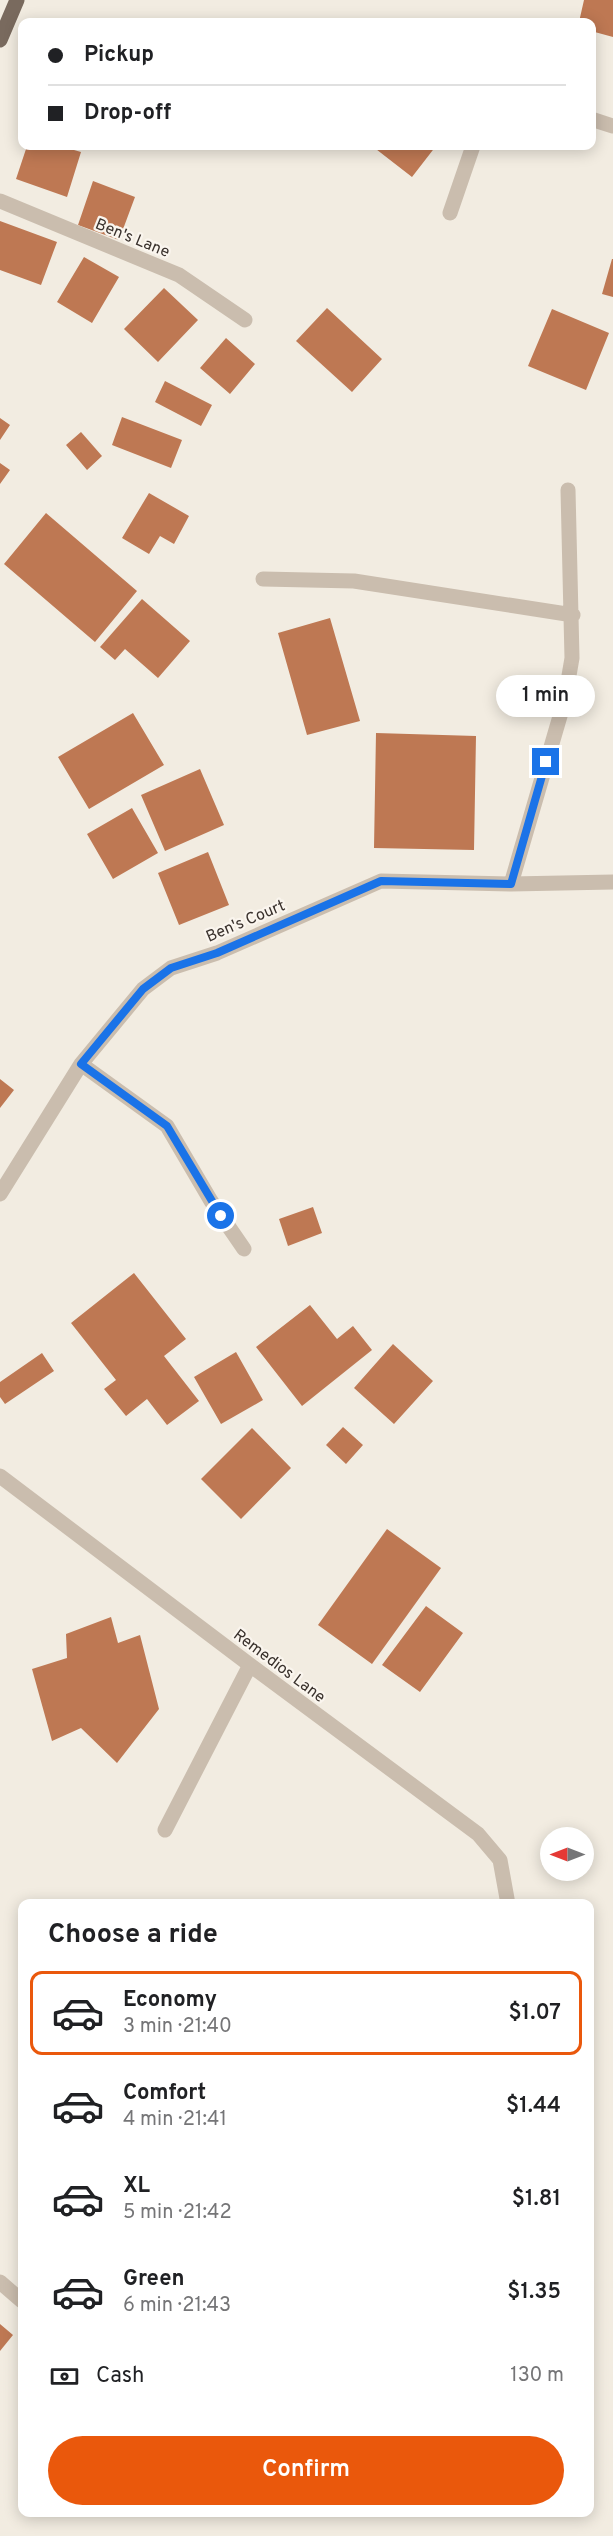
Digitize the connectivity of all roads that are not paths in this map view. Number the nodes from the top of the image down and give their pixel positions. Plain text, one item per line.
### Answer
1 (17, 0) edge
2 (0, 40) edge
3 (596, 121) edge
4 (613, 126) edge
5 (471, 150) edge
6 (0, 201) edge
7 (450, 213) dead end
8 (245, 320) dead end
9 (568, 490) dead end
10 (262, 579) dead end
11 (573, 615) junction
12 (613, 882) edge
13 (511, 884) junction
14 (81, 1064) junction
15 (0, 1194) edge
16 (244, 1249) dead end
17 (0, 1476) edge
18 (250, 1665) junction
19 (165, 1830) dead end
20 (507, 1899) edge
21 (0, 2282) edge
22 (18, 2298) edge

1 - 2 main road
3 - 4 street
5 - 7 street
6 - 8 street, Ben's Lane
9 - 11 street
10 - 11 street
11 - 13 street
12 - 13 street, Ben's Court
13 - 14 street, Ben's Court
14 - 15 street, Ben's Court
14 - 16 street
17 - 18 street, Remedios Lane
18 - 19 street
18 - 20 street, Remedios Lane
21 - 22 street

